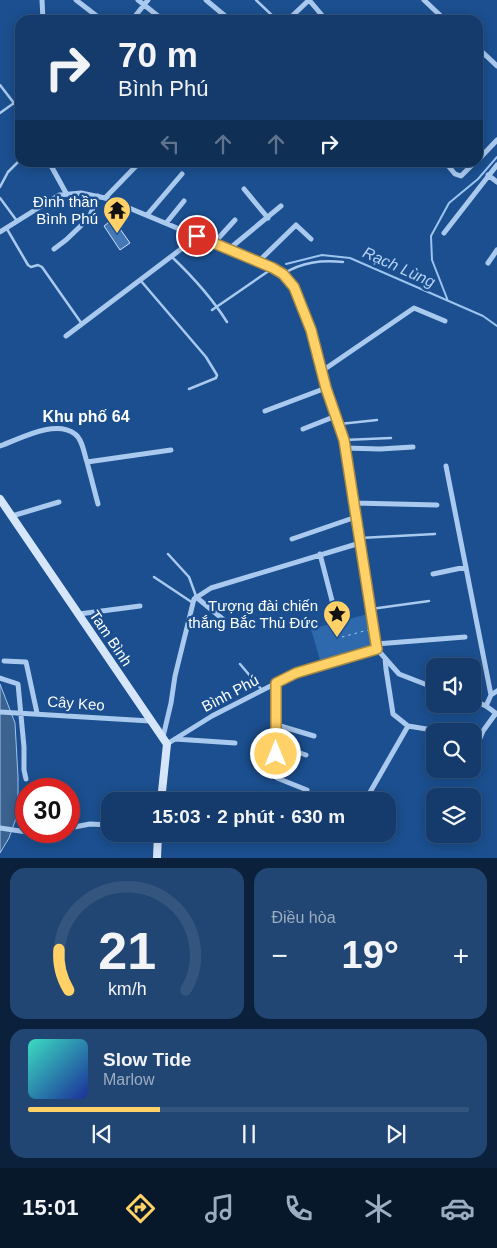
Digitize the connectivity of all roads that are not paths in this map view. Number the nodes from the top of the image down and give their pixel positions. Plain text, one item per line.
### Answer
1 (42, 0) edge
2 (76, 0) edge
3 (138, 0) edge
4 (206, 0) edge
5 (256, 0) edge
6 (309, 0) edge
7 (424, 0) edge
8 (146, 2) edge
9 (43, 15) edge
10 (96, 15) edge
11 (136, 15) edge
12 (158, 15) edge
13 (224, 15) edge
14 (272, 15) edge
15 (293, 15) edge
16 (322, 15) edge
17 (440, 15) edge
18 (483, 53) edge
19 (497, 66) edge
20 (0, 85) edge
21 (14, 104) joint
22 (0, 113) edge
23 (497, 140) edge
24 (483, 155) edge
25 (15, 165) edge
26 (497, 165) edge
27 (52, 167) edge
28 (135, 167) edge
29 (449, 167) edge
30 (470, 167) edge
31 (182, 174) dead end
32 (488, 175) junction
33 (497, 182) edge
34 (0, 187) edge
35 (244, 189) dead end
36 (66, 193) junction
37 (98, 196) junction
38 (0, 198) edge
39 (106, 198) junction
40 (184, 201) dead end
41 (281, 206) dead end
42 (147, 215) junction
43 (268, 218) junction
44 (235, 220) dead end
45 (18, 221) junction
46 (166, 222) junction
47 (6, 228) junction
48 (0, 232) edge
49 (444, 233) dead end
50 (197, 237) junction
51 (311, 239) dead end
52 (214, 243) junction
53 (54, 249) dead end
54 (229, 249) junction
55 (497, 250) edge
56 (171, 256) junction
57 (258, 262) junction
58 (343, 262) dead end
59 (488, 263) dead end
60 (273, 268) junction
61 (283, 274) junction
62 (140, 280) junction
63 (217, 306) junction
64 (212, 310) dead end
65 (445, 320) dead end
66 (227, 322) dead end
67 (82, 324) junction
68 (66, 336) dead end
69 (322, 371) junction
70 (326, 388) junction
71 (188, 389) dead end
72 (265, 411) dead end
73 (336, 416) junction
74 (377, 420) dead end
75 (339, 424) junction
76 (303, 429) dead end
77 (392, 438) dead end
78 (344, 440) junction
79 (0, 446) edge
80 (413, 447) dead end
81 (345, 448) junction
82 (171, 450) dead end
83 (87, 462) junction
84 (446, 466) dead end
85 (0, 500) edge
86 (59, 502) dead end
87 (354, 503) junction
88 (98, 504) dead end
89 (437, 505) dead end
90 (12, 516) junction
91 (356, 517) junction
92 (435, 534) dead end
93 (292, 539) dead end
94 (360, 540) junction
95 (168, 554) dead end
96 (320, 554) junction
97 (466, 567) junction
98 (433, 574) dead end
99 (154, 577) dead end
100 (196, 597) junction
101 (429, 601) dead end
102 (192, 603) junction
103 (140, 606) dead end
104 (371, 609) junction
105 (79, 614) junction
106 (336, 616) dead end
107 (224, 620) dead end
108 (465, 637) dead end
109 (376, 647) junction
110 (385, 658) junction
111 (4, 662) dead end
112 (240, 664) dead end
113 (0, 678) edge
114 (276, 683) junction
115 (426, 684) edge
116 (262, 690) junction
117 (497, 691) edge
118 (491, 695) junction
119 (481, 704) edge
120 (486, 706) junction
121 (0, 712) edge
122 (21, 713) junction
123 (37, 713) junction
124 (497, 714) edge
125 (150, 721) junction
126 (277, 725) junction
127 (408, 726) junction
128 (426, 729) edge
129 (314, 736) dead end
130 (481, 736) edge
131 (163, 737) junction
132 (175, 739) junction
133 (234, 743) dead end
134 (167, 744) junction
135 (276, 745) junction
136 (306, 755) dead end
137 (26, 778) dead end
138 (308, 790) dead end
139 (161, 792) edge
140 (370, 792) edge
141 (101, 825) edge
142 (80, 826) edge
143 (0, 828) edge
144 (15, 830) edge
145 (158, 842) edge
146 (157, 858) edge

1 - 9 street
2 - 10 street
3 - 8 street
4 - 13 street
5 - 14 lane
6 - 15 street
6 - 16 street
7 - 17 street
8 - 11 street
8 - 12 street
18 - 19 street
20 - 21 lane
21 - 22 lane
23 - 24 street
25 - 34 lane
26 - 32 street
27 - 36 street
28 - 39 street
29 - 30 street
31 - 42 street
32 - 33 street
32 - 49 street
35 - 43 street
36 - 37 street
36 - 45 street
37 - 39 street
37 - 53 street
38 - 45 lane
39 - 42 street
40 - 46 street
41 - 43 street
42 - 46 street
43 - 54 street
44 - 52 street
45 - 47 street
46 - 50 street
47 - 48 street
47 - 67 lane
50 - 52 street
50 - 56 street
51 - 57 street
52 - 54 street
54 - 57 street
55 - 59 street
56 - 62 street
56 - 63 lane
57 - 60 street
58 - 61 lane
60 - 61 street
60 - 63 lane
61 - 69 street
62 - 67 street
62 - 71 lane
63 - 64 lane
63 - 66 lane
65 - 69 street
67 - 68 street
69 - 70 street
70 - 72 street
70 - 73 street
73 - 75 street
73 - 76 street
74 - 75 lane
75 - 78 street
77 - 78 lane
78 - 81 street
79 - 83 street
80 - 81 street
81 - 87 street
82 - 83 street
83 - 88 street
84 - 97 street
85 - 90 main road, Tam Bình
86 - 90 street
87 - 89 street
87 - 91 street
90 - 105 main road, Tam Bình
91 - 93 street
91 - 94 street
92 - 94 lane
94 - 96 street
94 - 104 street
95 - 100 lane
96 - 100 street
96 - 106 street
97 - 98 street
97 - 118 street
99 - 102 lane
100 - 102 street
100 - 107 street
101 - 104 lane
102 - 131 street
103 - 105 street
104 - 109 street
105 - 125 main road, Tam Bình
108 - 109 street, Bình Phú
109 - 110 street
109 - 114 street, Bình Phú
110 - 115 street
110 - 127 street
111 - 123 street
112 - 116 lane
113 - 122 street
114 - 116 street, Bình Phú
114 - 126 street
116 - 132 street, Bình Phú
117 - 118 street
118 - 120 street
119 - 120 street
120 - 124 street
121 - 122 street, Cây Keo
122 - 123 street, Cây Keo
122 - 137 street
123 - 125 street, Cây Keo
124 - 130 street
125 - 131 main road, Tam Bình
126 - 129 street
126 - 135 street
127 - 128 street
127 - 140 street
131 - 134 main road, Tam Bình
132 - 133 street
132 - 134 street, Bình Phú
134 - 139 main road
135 - 136 street
135 - 138 street
141 - 142 street
143 - 144 street
145 - 146 main road

